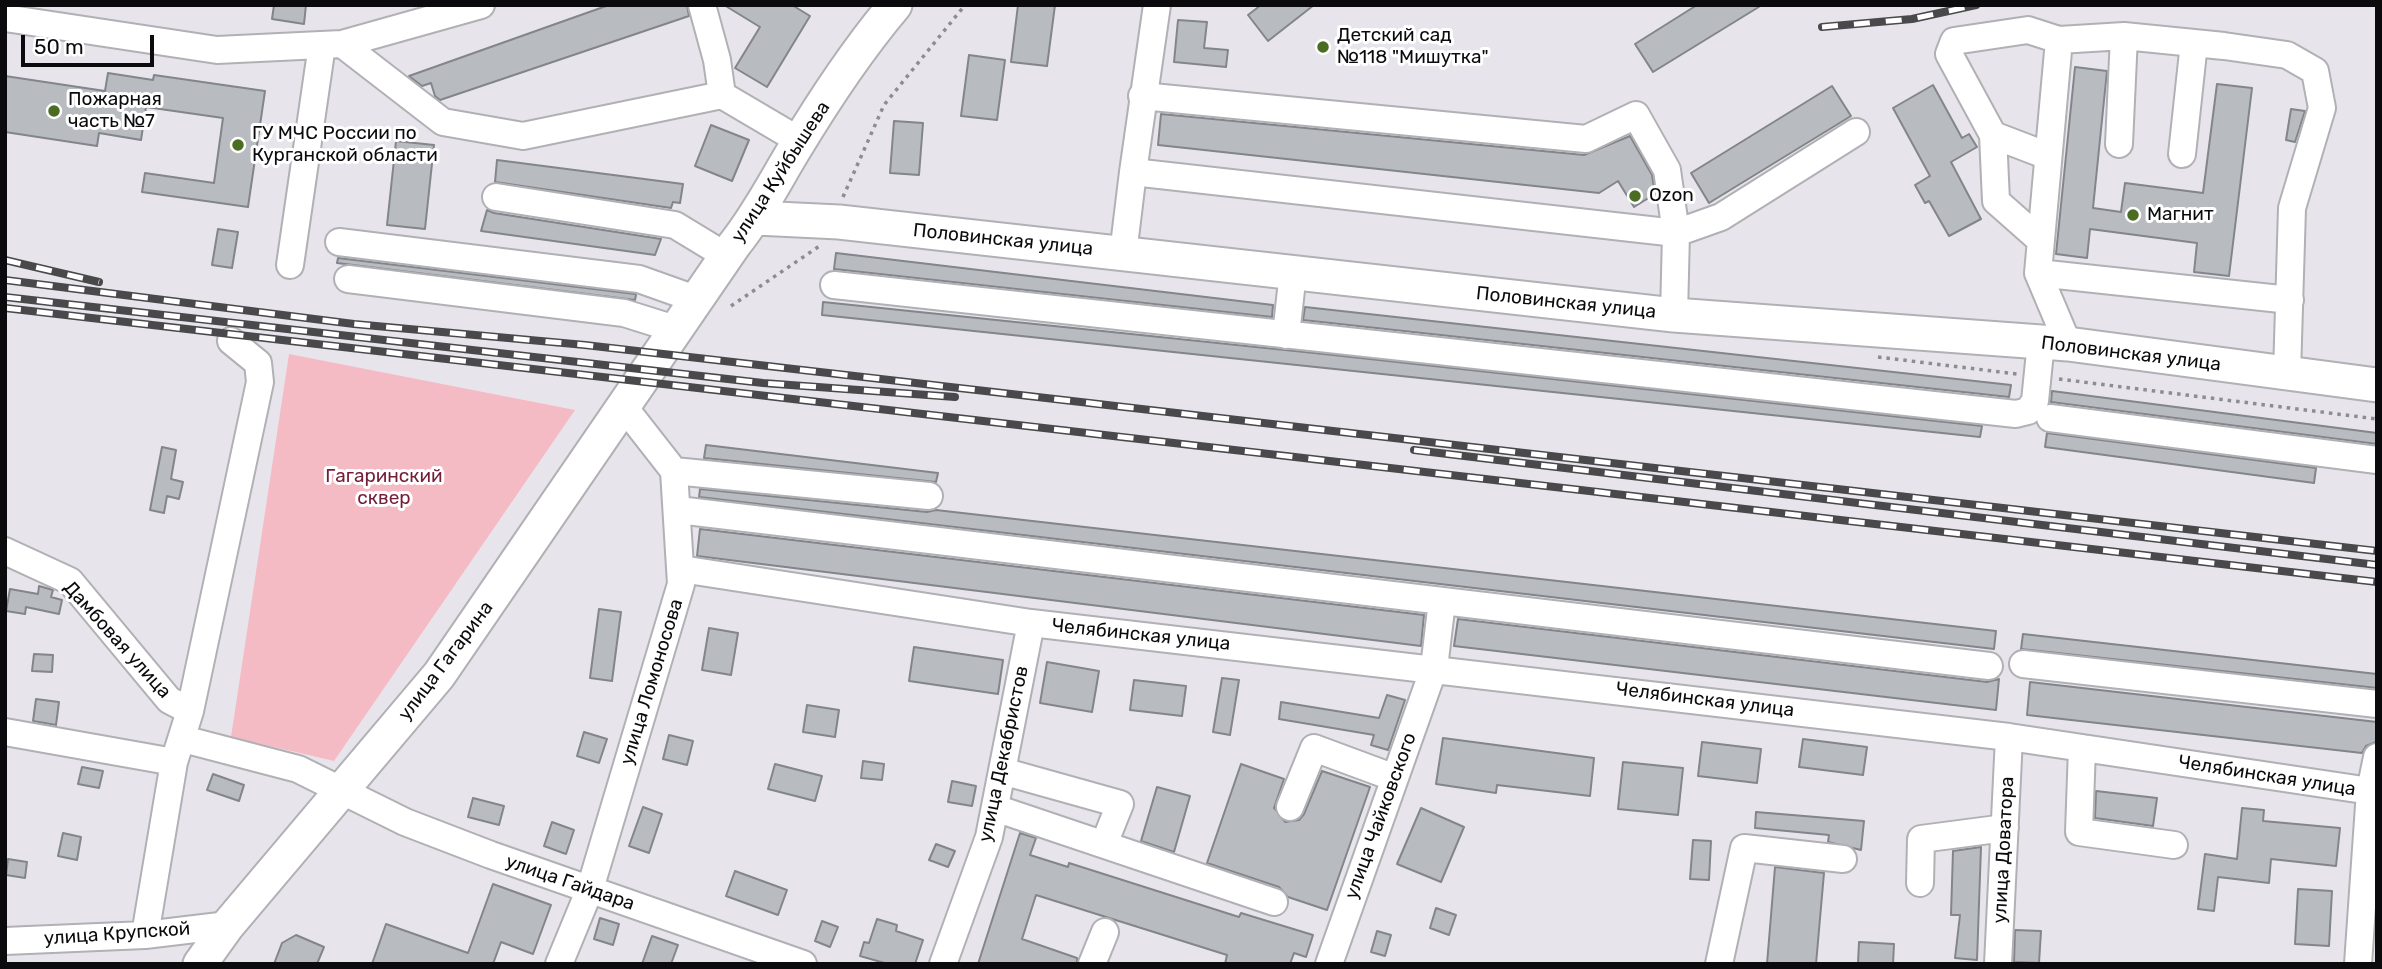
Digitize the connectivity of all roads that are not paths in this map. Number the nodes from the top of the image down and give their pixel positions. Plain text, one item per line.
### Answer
1 (481, 5) edge
2 (702, 5) edge
3 (895, 5) edge
4 (1157, 5) edge
5 (5, 18) edge
6 (2124, 36) junction
7 (2059, 40) junction
8 (2194, 43) junction
9 (323, 45) junction
10 (722, 95) junction
11 (1142, 96) junction
12 (1856, 132) dead end
13 (1993, 135) junction
14 (800, 141) junction
15 (2119, 144) dead end
16 (2182, 154) dead end
17 (2048, 156) junction
18 (1133, 172) junction
19 (496, 197) dead end
20 (279, 216) dead end
21 (756, 218) junction
22 (1676, 233) junction
23 (2039, 239) junction
24 (339, 242) dead end
25 (1123, 254) junction
26 (726, 256) junction
27 (290, 265) dead end
28 (1293, 272) junction
29 (2038, 274) junction
30 (348, 278) dead end
31 (834, 285) dead end
32 (698, 300) junction
33 (2290, 300) junction
34 (1674, 315) junction
35 (674, 335) junction
36 (1286, 335) junction
37 (231, 341) dead end
38 (2054, 343) junction
39 (2287, 374) junction
40 (2377, 385) edge
41 (624, 407) junction
42 (2050, 418) dead end
43 (2377, 460) edge
44 (674, 471) junction
45 (929, 496) dead end
46 (678, 510) junction
47 (5, 551) edge
48 (681, 569) junction
49 (1442, 601) junction
50 (1031, 622) junction
51 (2023, 664) dead end
52 (1989, 666) dead end
53 (1434, 668) junction
54 (2377, 704) edge
55 (190, 712) junction
56 (5, 732) edge
57 (2009, 737) junction
58 (2081, 748) junction
59 (178, 750) junction
60 (2377, 757) edge
61 (1002, 771) junction
62 (1395, 778) junction
63 (343, 791) junction
64 (2373, 792) edge
65 (995, 807) junction
66 (1290, 807) dead end
67 (2005, 828) junction
68 (1104, 844) junction
69 (2174, 845) dead end
70 (1843, 859) dead end
71 (1920, 883) dead end
72 (590, 889) junction
73 (1274, 902) dead end
74 (228, 925) junction
75 (1105, 932) dead end
76 (145, 935) junction
77 (5, 941) edge
78 (200, 964) edge
79 (559, 964) edge
80 (803, 964) edge
81 (943, 964) edge
82 (1092, 964) edge
83 (1329, 964) edge
84 (1720, 964) edge
85 (1998, 964) edge
86 (2358, 964) edge

1 - 9 street
2 - 10 street
3 - 14 main road, улица Куйбышева
4 - 11 street
5 - 9 street
6 - 7 street
6 - 8 street
6 - 15 street
7 - 13 street
7 - 17 street
8 - 16 street
8 - 33 street
9 - 10 street
9 - 20 street
9 - 27 street
10 - 14 street
11 - 18 street
11 - 22 street
12 - 22 street
13 - 17 street
13 - 23 street
14 - 21 main road, улица Куйбышева
17 - 23 street
18 - 22 street
18 - 25 street
19 - 26 street
21 - 25 main road, Половинская улица
21 - 26 main road, улица Куйбышева
22 - 34 street
23 - 29 street
24 - 32 street
25 - 28 main road, Половинская улица
26 - 32 main road, улица Куйбышева
28 - 34 main road, Половинская улица
28 - 36 street
29 - 33 street
29 - 38 street
30 - 35 street
31 - 36 street
32 - 35 main road, улица Куйбышева
33 - 39 street
34 - 38 main road, Половинская улица
35 - 41 main road, улица Гагарина
36 - 38 street
37 - 55 street
38 - 39 main road, Половинская улица
39 - 40 main road, Половинская улица
41 - 44 street
41 - 63 main road, улица Гагарина
42 - 43 street
44 - 45 street
44 - 46 street, улица Ломоносова
46 - 48 street, улица Ломоносова
46 - 49 street
47 - 55 street, Дамбовая улица
48 - 50 street, Челябинская улица
48 - 72 street, улица Ломоносова
49 - 52 street
49 - 53 street, улица Чайковского
50 - 53 street, Челябинская улица
50 - 61 street, улица Декабристов
51 - 54 street
53 - 57 street, Челябинская улица
53 - 62 street, улица Чайковского
55 - 59 street
56 - 59 street, улица Гайдара
57 - 58 street, Челябинская улица
57 - 67 street, улица Доватора
58 - 64 street, Челябинская улица
58 - 69 street
59 - 63 street, улица Гайдара
59 - 76 street
60 - 64 street
61 - 65 street, улица Декабристов
61 - 68 street
62 - 66 street
62 - 83 street, улица Чайковского
63 - 72 street, улица Гайдара
63 - 74 main road, улица Гагарина
64 - 86 street
65 - 68 street
65 - 81 street, улица Декабристов
67 - 71 street
67 - 85 street, улица Доватора
68 - 73 street
70 - 84 street
72 - 79 street, улица Ломоносова
72 - 80 street, улица Гайдара
74 - 76 street, улица Крупской
74 - 78 main road, улица Гагарина
75 - 82 street
76 - 77 street, улица Крупской

